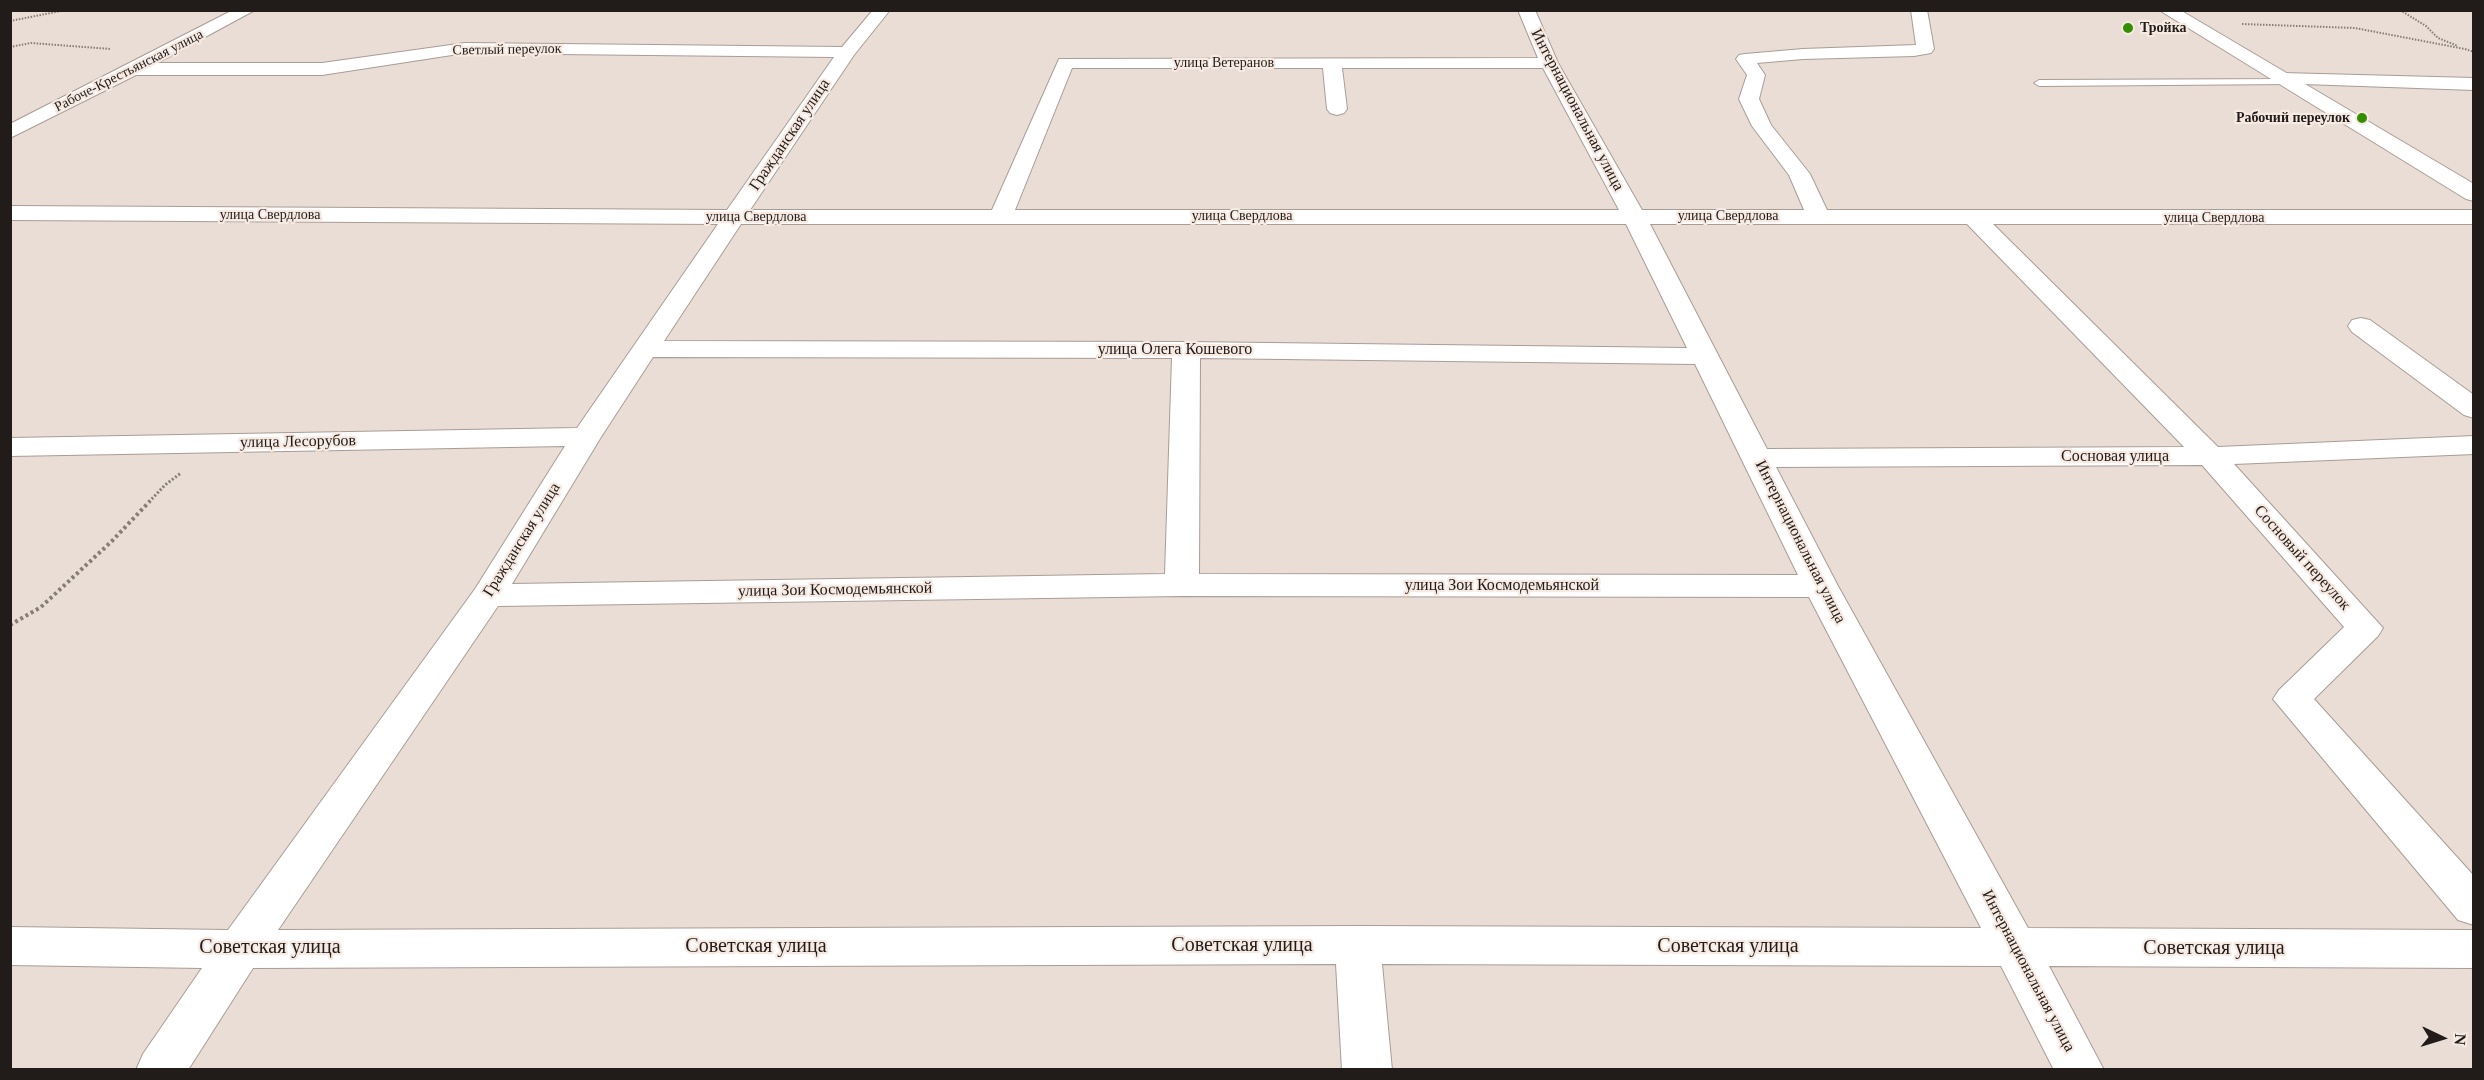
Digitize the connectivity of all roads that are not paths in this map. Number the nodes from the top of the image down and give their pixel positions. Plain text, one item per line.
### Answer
1 (248, 10) edge
2 (882, 10) edge
3 (1526, 10) edge
4 (1919, 10) edge
5 (2168, 10) edge
6 (847, 52) junction
7 (1332, 63) junction
8 (1549, 63) junction
9 (133, 69) junction
10 (2285, 81) junction
11 (2039, 83) dead end
12 (2474, 84) edge
13 (1337, 109) dead end
14 (10, 132) edge
15 (2474, 194) edge
16 (10, 213) edge
17 (1001, 216) junction
18 (1634, 216) junction
19 (1818, 216) junction
20 (734, 217) junction
21 (2474, 217) edge
22 (1974, 219) junction
23 (2361, 326) dead end
24 (646, 349) junction
25 (1186, 350) junction
26 (1705, 356) junction
27 (2474, 409) edge
28 (586, 437) junction
29 (2474, 445) edge
30 (10, 447) edge
31 (2210, 456) junction
32 (1757, 458) junction
33 (1182, 585) junction
34 (1821, 586) junction
35 (488, 595) junction
36 (2474, 907) edge
37 (1358, 945) junction
38 (10, 946) edge
39 (2017, 948) junction
40 (240, 949) junction
41 (2474, 949) edge
42 (160, 1070) edge
43 (1367, 1070) edge
44 (2080, 1070) edge

1 - 9 street, Рабоче-Крестьянская улица
2 - 6 street, Гражданская улица
3 - 8 street, Интернациональная улица
4 - 19 street
5 - 10 street
6 - 9 street, Светлый переулок
6 - 20 street, Гражданская улица
7 - 8 street, улица Ветеранов
7 - 13 street
7 - 17 street, улица Ветеранов
8 - 18 street, Интернациональная улица
9 - 14 street, Рабоче-Крестьянская улица
10 - 11 lane
10 - 12 street
10 - 15 street
16 - 20 street, улица Свердлова
17 - 18 street, улица Свердлова
17 - 20 street, улица Свердлова
18 - 19 street, улица Свердлова
18 - 26 street, Интернациональная улица
19 - 22 street, улица Свердлова
20 - 24 street, Гражданская улица
21 - 22 street, улица Свердлова
22 - 31 street, Сосновый переулок
23 - 27 street
24 - 25 street, улица Олега Кошевого
24 - 28 street, Гражданская улица
25 - 26 street, улица Олега Кошевого
25 - 33 street
26 - 32 street, Интернациональная улица
28 - 30 street, улица Лесорубов
28 - 35 street, Гражданская улица
29 - 31 street, Сосновая улица
31 - 32 street, Сосновая улица
31 - 36 street, Сосновый переулок
32 - 34 street, Интернациональная улица
33 - 34 street, улица Зои Космодемьянской
33 - 35 street, улица Зои Космодемьянской
34 - 39 street, Интернациональная улица
35 - 40 street, Гражданская улица
37 - 39 street, Советская улица
37 - 40 street, Советская улица
37 - 43 street
38 - 40 street, Советская улица
39 - 41 street, Советская улица
39 - 44 street, Интернациональная улица
40 - 42 street, Гражданская улица

